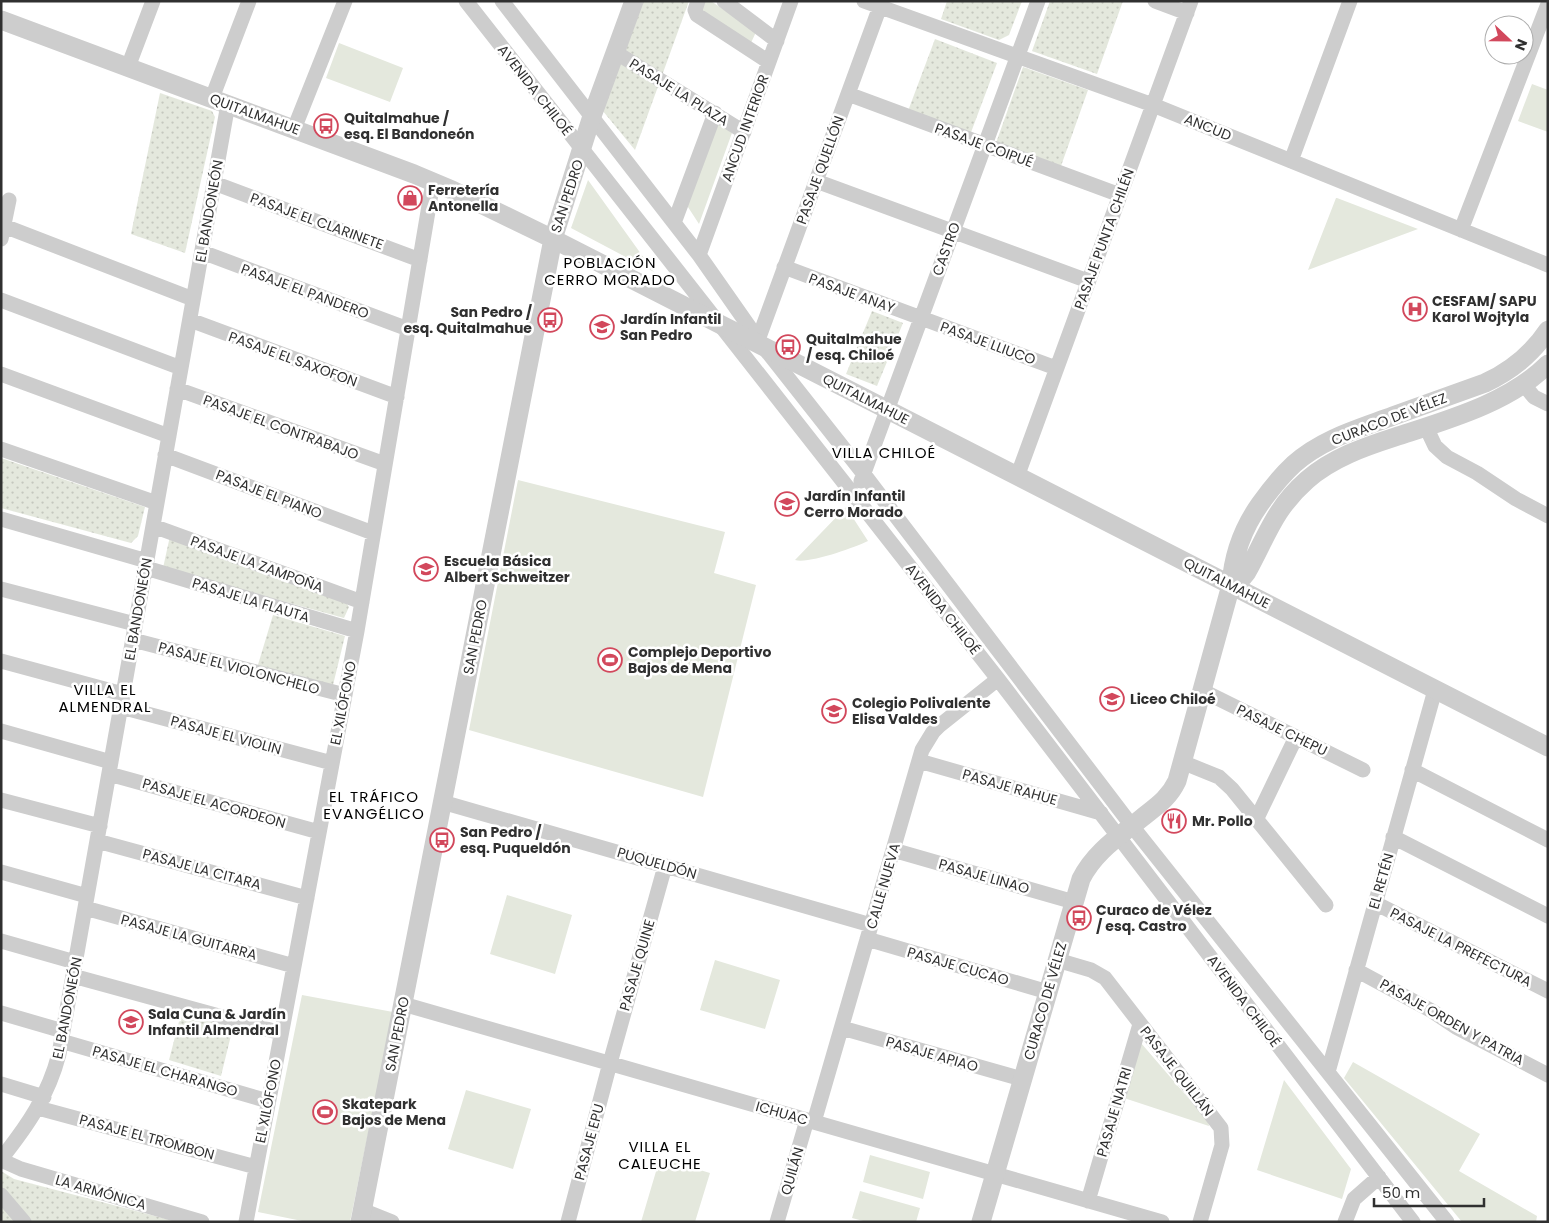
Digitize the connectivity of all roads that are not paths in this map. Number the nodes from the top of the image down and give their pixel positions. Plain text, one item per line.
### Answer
1 (152, 1) edge
2 (249, 1) edge
3 (345, 1) edge
4 (466, 1) edge
5 (502, 1) edge
6 (634, 1) edge
7 (698, 1) edge
8 (724, 1) edge
9 (791, 1) edge
10 (864, 1) edge
11 (1038, 1) edge
12 (1155, 1) edge
13 (1350, 1) edge
14 (881, 4) edge
15 (1548, 4) edge
16 (1189, 7) edge
17 (1, 20) edge
18 (777, 41) junction
19 (615, 52) junction
20 (1018, 57) junction
21 (769, 62) junction
22 (128, 67) junction
23 (848, 94) junction
24 (220, 101) junction
25 (1153, 105) junction
26 (715, 113) junction
27 (592, 116) junction
28 (294, 129) junction
29 (744, 132) junction
30 (985, 145) junction
31 (582, 150) junction
32 (1291, 161) junction
33 (816, 181) junction
34 (433, 182) junction
35 (214, 183) junction
36 (1120, 195) junction
37 (9, 200) dead end
38 (674, 223) junction
39 (1461, 230) junction
40 (953, 231) junction
41 (2, 233) edge
42 (553, 239) junction
43 (202, 252) junction
44 (699, 255) junction
45 (420, 260) junction
46 (1548, 265) edge
47 (784, 267) junction
48 (1088, 281) junction
49 (193, 299) junction
50 (1, 300) edge
51 (921, 318) junction
52 (190, 320) junction
53 (719, 324) junction
54 (408, 329) junction
55 (1548, 330) edge
56 (760, 342) junction
57 (1548, 364) edge
58 (181, 368) junction
59 (1056, 368) junction
60 (1, 374) edge
61 (1524, 385) junction
62 (177, 389) junction
63 (397, 397) junction
64 (1548, 404) edge
65 (886, 410) junction
66 (1426, 427) junction
67 (169, 436) junction
68 (1, 449) edge
69 (166, 455) junction
70 (385, 464) junction
71 (863, 473) junction
72 (1017, 477) junction
73 (857, 498) junction
74 (157, 503) junction
75 (1548, 516) edge
76 (1, 519) edge
77 (153, 526) junction
78 (373, 533) junction
79 (146, 564) junction
80 (1231, 585) junction
81 (1, 589) edge
82 (362, 602) junction
83 (357, 631) junction
84 (134, 632) junction
85 (1, 661) edge
86 (998, 679) junction
87 (1201, 690) junction
88 (1434, 690) junction
89 (344, 695) junction
90 (122, 701) junction
91 (1, 731) edge
92 (1296, 737) junction
93 (1548, 747) edge
94 (919, 761) junction
95 (1182, 762) junction
96 (332, 763) junction
97 (110, 768) junction
98 (1363, 770) dead end
99 (1412, 770) junction
100 (1, 800) edge
101 (442, 802) junction
102 (1101, 812) junction
103 (1256, 820) junction
104 (1125, 831) junction
105 (319, 832) junction
106 (98, 834) junction
107 (1393, 837) junction
108 (1548, 840) edge
109 (893, 850) junction
110 (665, 866) junction
111 (1, 872) edge
112 (306, 898) junction
113 (86, 902) junction
114 (1074, 902) junction
115 (1375, 903) junction
116 (1326, 905) dead end
117 (1548, 916) edge
118 (869, 932) junction
119 (1, 941) edge
120 (1058, 960) junction
121 (294, 966) junction
122 (74, 969) junction
123 (1356, 970) junction
124 (1548, 991) edge
125 (1048, 992) junction
126 (402, 1004) junction
127 (1, 1013) edge
128 (1140, 1024) junction
129 (842, 1028) junction
130 (281, 1033) junction
131 (62, 1036) junction
132 (610, 1063) junction
133 (1328, 1072) junction
134 (1548, 1074) edge
135 (1022, 1080) junction
136 (1, 1084) edge
137 (268, 1101) junction
138 (41, 1102) junction
139 (810, 1121) junction
140 (1, 1160) edge
141 (256, 1167) junction
142 (995, 1174) junction
143 (1379, 1177) junction
144 (1, 1195) edge
145 (1088, 1200) junction
146 (361, 1216) edge
147 (1158, 1221) edge
148 (24, 1222) edge
149 (202, 1222) edge
150 (246, 1222) edge
151 (392, 1222) edge
152 (568, 1222) edge
153 (778, 1222) edge
154 (981, 1222) edge
155 (1200, 1222) edge
156 (1345, 1222) edge
157 (1413, 1222) edge
158 (1447, 1222) edge

1 - 22 street
2 - 24 street, EL BANDONEÓN
3 - 28 street
4 - 31 street, AVENIDA CHILOÉ
5 - 27 street, AVENIDA CHILOÉ
6 - 19 street, SAN PEDRO
7 - 21 street
8 - 18 street
9 - 18 street, ANCUD INTERIOR
10 - 14 street, ANCUD
11 - 20 street, CASTRO
12 - 16 street
13 - 32 street
14 - 20 street, ANCUD
14 - 23 street, PASAJE QUELLÓN
15 - 39 street
16 - 25 street, PASAJE PUNTA CHILÉN
17 - 22 street, QUITALMAHUE
18 - 21 street, ANCUD INTERIOR
19 - 26 street, PASAJE LA PLAZA
19 - 27 street, SAN PEDRO
20 - 25 street, ANCUD
20 - 30 street, CASTRO
21 - 29 street, ANCUD INTERIOR
22 - 24 street, QUITALMAHUE
23 - 30 street, PASAJE COIPUÉ
23 - 33 street, PASAJE QUELLÓN
24 - 28 street, QUITALMAHUE
24 - 35 street, EL BANDONEÓN
25 - 32 street, ANCUD
25 - 36 street, PASAJE PUNTA CHILÉN
26 - 29 street, PASAJE LA PLAZA
26 - 38 street
27 - 31 street, SAN PEDRO
27 - 38 street, AVENIDA CHILOÉ
28 - 34 street, QUITALMAHUE
29 - 44 street, ANCUD INTERIOR
30 - 36 street, PASAJE COIPUÉ
30 - 40 street, CASTRO
31 - 42 street, SAN PEDRO
31 - 53 street, AVENIDA CHILOÉ
32 - 39 street, ANCUD
33 - 40 street
33 - 47 street, PASAJE QUELLÓN
34 - 42 street, QUITALMAHUE
34 - 45 street, EL XILÓFONO
35 - 43 street, EL BANDONEÓN
35 - 45 street, PASAJE EL CLARINETE
36 - 48 street, PASAJE PUNTA CHILÉN
37 - 41 street
38 - 44 street, AVENIDA CHILOÉ
39 - 46 street, ANCUD
40 - 48 street
40 - 51 street, CASTRO
41 - 49 street
42 - 53 street, QUITALMAHUE
42 - 101 street, SAN PEDRO
43 - 49 street, EL BANDONEÓN
43 - 54 street, PASAJE EL PANDERO
44 - 56 street, AVENIDA CHILOÉ
45 - 54 street, EL XILÓFONO
47 - 51 street, PASAJE ANAY
47 - 56 street, PASAJE QUELLÓN
48 - 59 street, PASAJE PUNTA CHILÉN
49 - 52 street, EL BANDONEÓN
50 - 58 street
51 - 59 street, PASAJE LLIUCO
51 - 65 street, CASTRO
52 - 58 street, EL BANDONEÓN
52 - 63 street, PASAJE EL SAXOFON
53 - 56 street, QUITALMAHUE
53 - 73 street, AVENIDA CHILOÉ
54 - 63 street, EL XILÓFONO
55 - 80 street, CURACO DE VÉLEZ
56 - 65 street, QUITALMAHUE
56 - 71 street, AVENIDA CHILOÉ
57 - 61 street, CURACO DE VÉLEZ
58 - 62 street, EL BANDONEÓN
59 - 72 street, PASAJE PUNTA CHILÉN
60 - 67 street
61 - 64 street
61 - 66 street, CURACO DE VÉLEZ
62 - 67 street, EL BANDONEÓN
62 - 70 street, PASAJE EL CONTRABAJO
63 - 70 street, EL XILÓFONO
65 - 71 street, CASTRO
65 - 72 street, QUITALMAHUE
66 - 75 street
66 - 80 street, CURACO DE VÉLEZ
67 - 69 street, EL BANDONEÓN
68 - 74 street
69 - 74 street, EL BANDONEÓN
69 - 78 street, PASAJE EL PIANO
70 - 78 street, EL XILÓFONO
71 - 73 street, CASTRO
71 - 104 street, AVENIDA CHILOÉ
72 - 80 street, QUITALMAHUE
73 - 86 street, AVENIDA CHILOÉ
74 - 77 street, EL BANDONEÓN
76 - 79 street, PASAJE LA FLAUTA
77 - 79 street, EL BANDONEÓN
77 - 82 street, PASAJE LA ZAMPOÑA
78 - 82 street, EL XILÓFONO
79 - 83 street, PASAJE LA FLAUTA
79 - 84 street, EL BANDONEÓN
80 - 87 street, CURACO DE VÉLEZ
80 - 88 street, QUITALMAHUE
81 - 84 street, PASAJE EL VIOLONCHELO
82 - 83 street, EL XILÓFONO
83 - 89 street, EL XILÓFONO
84 - 89 street, PASAJE EL VIOLONCHELO
84 - 90 street, EL BANDONEÓN
85 - 90 street, PASAJE EL VIOLIN
86 - 94 street, CALLE NUEVA
86 - 102 street, AVENIDA CHILOÉ
87 - 92 street, PASAJE CHEPU
87 - 95 street, CURACO DE VÉLEZ
88 - 93 street, QUITALMAHUE
88 - 99 street, EL RETÉN
89 - 96 street, EL XILÓFONO
90 - 96 street, PASAJE EL VIOLIN
90 - 97 street, EL BANDONEÓN
91 - 97 street, PASAJE EL ACORDEON
92 - 98 street, PASAJE CHEPU
92 - 103 street
94 - 102 street, PASAJE RAHUE
94 - 109 street, CALLE NUEVA
95 - 103 street
95 - 104 street, CURACO DE VÉLEZ
96 - 105 street, EL XILÓFONO
97 - 105 street, PASAJE EL ACORDEON
97 - 106 street, EL BANDONEÓN
99 - 107 street, EL RETÉN
99 - 108 street
100 - 106 street, PASAJE LA CITARA
101 - 110 street, PUQUELDÓN
101 - 126 street, SAN PEDRO
102 - 104 street, AVENIDA CHILOÉ
103 - 116 street
104 - 114 street, CURACO DE VÉLEZ
104 - 133 street, AVENIDA CHILOÉ
104 - 143 street, AVENIDA CHILOÉ
105 - 112 street, EL XILÓFONO
106 - 112 street, PASAJE LA CITARA
106 - 113 street, EL BANDONEÓN
107 - 115 street, EL RETÉN
107 - 117 street
109 - 114 street, PASAJE LINAO
109 - 118 street, CALLE NUEVA
110 - 118 street, PUQUELDÓN
110 - 132 street, PASAJE QUINE
111 - 113 street, PASAJE LA GUITARRA
112 - 121 street, EL XILÓFONO
113 - 121 street, PASAJE LA GUITARRA
113 - 122 street, EL BANDONEÓN
114 - 120 street, CURACO DE VÉLEZ
115 - 123 street, EL RETÉN
115 - 124 street, PASAJE LA PREFECTURA
118 - 125 street, PASAJE CUCAO
118 - 129 street, CALLE NUEVA
119 - 122 street
120 - 125 street, CURACO DE VÉLEZ
120 - 128 street, PASAJE QUILLÁN
121 - 130 street, EL XILÓFONO
122 - 130 street
122 - 131 street, EL BANDONEÓN
123 - 133 street, EL RETÉN
123 - 134 street, PASAJE ORDEN Y PATRIA
125 - 135 street, CURACO DE VÉLEZ
126 - 132 street, ICHUAC
126 - 146 street, SAN PEDRO
127 - 131 street, PASAJE EL CHARANGO
128 - 145 street, PASAJE NATRI
128 - 155 street, PASAJE QUILLÁN
129 - 135 street, PASAJE APIAO
129 - 139 street, CALLE NUEVA
130 - 137 street, EL XILÓFONO
131 - 137 street, PASAJE EL CHARANGO
131 - 138 street, EL BANDONEÓN
132 - 139 street, ICHUAC
132 - 152 street, PASAJE EPU
133 - 158 street, AVENIDA CHILOÉ
135 - 142 street, CURACO DE VÉLEZ
136 - 138 street, PASAJE EL TROMBON
137 - 141 street, EL XILÓFONO
138 - 140 street, EL BANDONEÓN
138 - 141 street, PASAJE EL TROMBON
139 - 142 street, ICHUAC
139 - 153 street, QUILÁN
140 - 149 street, LA ARMÓNICA
141 - 150 street, EL XILÓFONO
142 - 145 street, ICHUAC
142 - 154 street, CURACO DE VÉLEZ
143 - 156 street
143 - 157 street, AVENIDA CHILOÉ
144 - 148 street
145 - 147 street, ICHUAC
146 - 151 street

